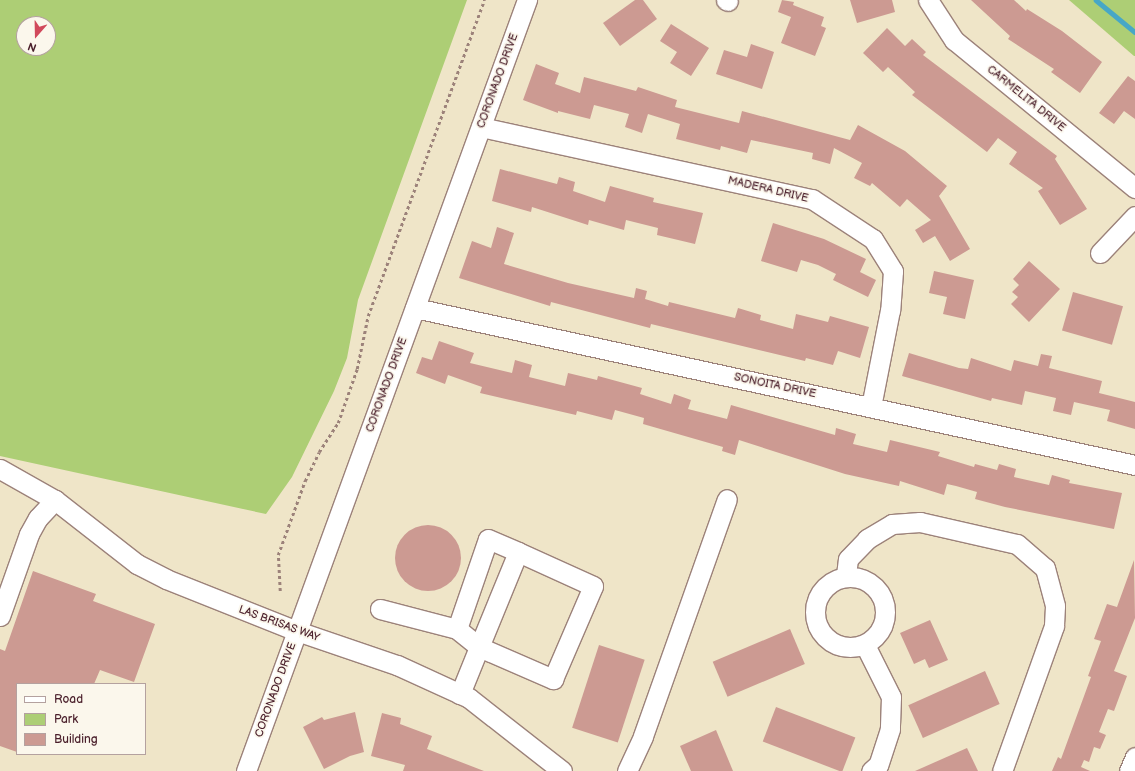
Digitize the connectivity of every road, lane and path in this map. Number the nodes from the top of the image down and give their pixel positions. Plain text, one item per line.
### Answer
1 (484, 0) edge
2 (527, 0) edge
3 (928, 0) edge
4 (481, 127) junction
5 (1135, 188) edge
6 (1135, 216) edge
7 (1100, 253) dead end
8 (415, 308) junction
9 (871, 407) junction
10 (1135, 465) edge
11 (0, 469) edge
12 (726, 499) dead end
13 (55, 500) junction
14 (518, 552) junction
15 (846, 575) junction
16 (6, 579) edge
17 (280, 591) dead end
18 (380, 609) dead end
19 (0, 616) edge
20 (457, 629) junction
21 (297, 631) junction
22 (865, 645) junction
23 (479, 647) junction
24 (460, 694) junction
25 (1135, 757) edge
26 (246, 771) edge
27 (562, 771) edge
28 (627, 771) edge
29 (871, 771) edge
30 (1002, 771) edge
31 (1129, 771) edge

1 - 17 path
2 - 4 street, CORONADO DRIVE
3 - 5 street, CARMELITA DRIVE
4 - 8 street, CORONADO DRIVE
4 - 9 street, MADERA DRIVE
6 - 7 street
8 - 9 street, SONOITA DRIVE
8 - 21 street, CORONADO DRIVE
9 - 10 street, SONOITA DRIVE
11 - 13 street, LAS BRISAS WAY
12 - 28 street
13 - 16 street
13 - 21 street, LAS BRISAS WAY
14 - 20 street
14 - 23 street
14 - 23 street
15 - 22 street
15 - 22 street
15 - 30 street
16 - 19 street
18 - 20 street
20 - 23 street
21 - 24 street, LAS BRISAS WAY
21 - 26 street, CORONADO DRIVE
22 - 29 street
23 - 24 street
24 - 27 street, LAS BRISAS WAY
25 - 31 street

